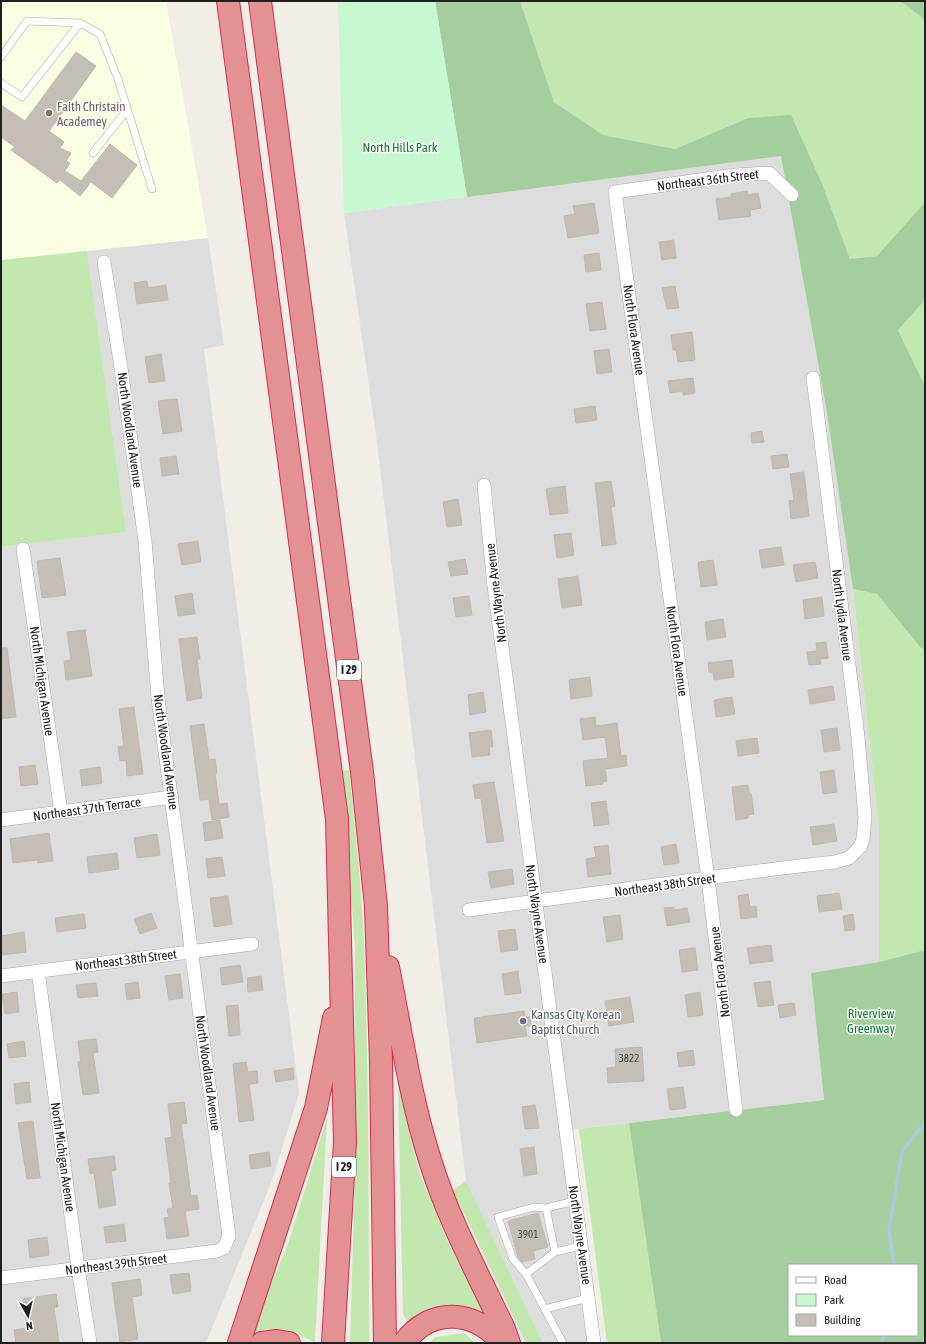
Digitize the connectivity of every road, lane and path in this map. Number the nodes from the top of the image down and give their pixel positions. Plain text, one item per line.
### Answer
1 (228, 1) edge
2 (260, 1) edge
3 (80, 23) junction
4 (1, 57) edge
5 (1, 83) edge
6 (127, 110) junction
7 (93, 153) dead end
8 (152, 188) dead end
9 (615, 192) joint
10 (792, 196) dead end
11 (104, 262) dead end
12 (812, 378) dead end
13 (484, 485) dead end
14 (23, 550) dead end
15 (172, 797) junction
16 (61, 812) junction
17 (1, 820) edge
18 (857, 851) joint
19 (708, 879) junction
20 (536, 902) junction
21 (376, 906) junction
22 (469, 910) dead end
23 (252, 944) dead end
24 (191, 952) junction
25 (38, 971) junction
26 (1, 976) edge
27 (342, 990) junction
28 (736, 1110) dead end
29 (575, 1201) junction
30 (546, 1208) junction
31 (228, 1242) joint
32 (581, 1246) junction
33 (555, 1252) junction
34 (78, 1268) junction
35 (526, 1274) junction
36 (1, 1278) edge
37 (588, 1298) junction
38 (544, 1309) junction
39 (90, 1343) edge
40 (239, 1343) edge
41 (262, 1343) edge
42 (289, 1343) edge
43 (333, 1343) edge
44 (385, 1343) edge
45 (404, 1343) edge
46 (502, 1343) edge
47 (509, 1343) edge
48 (563, 1343) edge
49 (594, 1343) edge

1 - 27 highway, I 29
2 - 21 highway, I 29
3 - 4 lane
3 - 5 lane
3 - 6 lane
6 - 7 lane
6 - 8 lane
9 - 10 street, Northeast 36th Street
9 - 19 street, North Flora Avenue
11 - 15 street, North Woodland Avenue
12 - 18 street, North Lydia Avenue
13 - 20 street, North Wayne Avenue
14 - 16 street, North Michigan Avenue
15 - 16 street, Northeast 37th Terrace
15 - 24 street, North Woodland Avenue
16 - 17 street, Northeast 37th Terrace
18 - 19 street, Northeast 38th Street
19 - 20 street, Northeast 38th Street
19 - 28 street, North Flora Avenue
20 - 22 street, Northeast 38th Street
20 - 29 street, North Wayne Avenue
21 - 44 highway, I 29
21 - 47 highway
23 - 24 street, Northeast 38th Street
24 - 25 street, Northeast 38th Street
24 - 31 street, North Woodland Avenue
25 - 26 street, Northeast 38th Street
25 - 34 street, North Michigan Avenue
27 - 40 highway
27 - 43 highway, I 29
29 - 30 lane
29 - 32 street, North Wayne Avenue
30 - 33 lane
30 - 35 lane
31 - 34 street, Northeast 39th Street
32 - 33 lane
32 - 37 street, North Wayne Avenue
33 - 35 lane
34 - 36 street, Northeast 39th Street
34 - 39 street, North Michigan Avenue
35 - 38 lane
37 - 38 lane
37 - 49 street, North Wayne Avenue
38 - 48 lane
41 - 42 highway
45 - 46 highway

